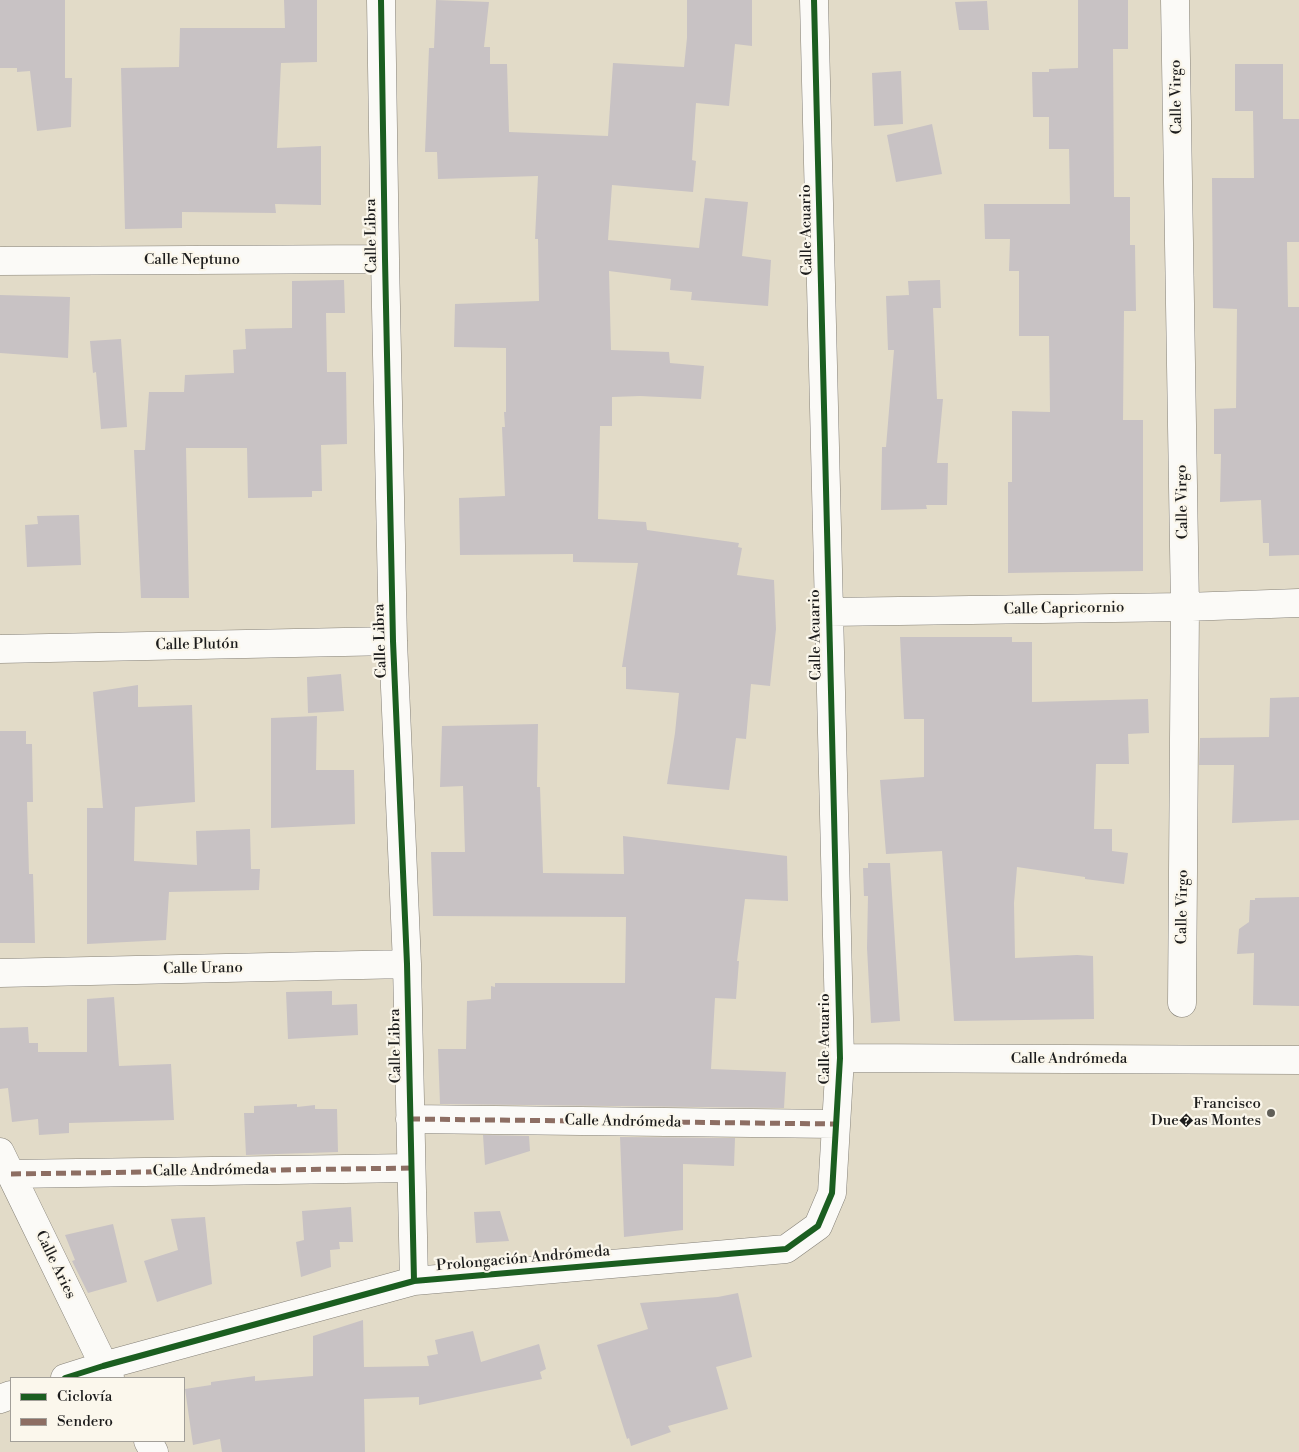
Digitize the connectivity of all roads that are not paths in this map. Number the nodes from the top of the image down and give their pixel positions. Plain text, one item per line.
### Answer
1 (382, 0) edge
2 (814, 0) edge
3 (1175, 0) edge
4 (385, 259) junction
5 (0, 261) edge
6 (1299, 603) edge
7 (1185, 607) junction
8 (828, 612) junction
9 (393, 641) junction
10 (0, 650) edge
11 (407, 964) junction
12 (0, 973) edge
13 (1182, 1003) dead end
14 (840, 1058) junction
15 (1299, 1060) edge
16 (410, 1119) junction
17 (836, 1124) junction
18 (5, 1163) edge
19 (411, 1168) junction
20 (786, 1249) joint
21 (414, 1281) junction
22 (107, 1372) edge
23 (72, 1377) edge

1 - 4 street, Calle Libra
2 - 8 street, Calle Acuario
3 - 7 street, Calle Virgo
4 - 5 street, Calle Neptuno
4 - 9 street, Calle Libra
6 - 7 street, Calle Capricornio
7 - 8 street, Calle Capricornio
7 - 13 street, Calle Virgo
8 - 14 street, Calle Acuario
9 - 10 street, Calle Plutón
9 - 11 street, Calle Libra
11 - 12 street, Calle Urano
11 - 16 street, Calle Libra
14 - 15 street, Calle Andrómeda
14 - 17 street, Calle Acuario
16 - 17 street, Calle Andrómeda
16 - 19 street, Calle Libra
17 - 20 street, Calle Acuario
18 - 19 street, Calle Andrómeda
18 - 22 street, Calle Aries
19 - 21 street, Calle Libra
20 - 21 street, Prolongación Andrómeda
21 - 22 street, Prolongación Andrómeda
22 - 23 street, Prolongación Andrómeda

